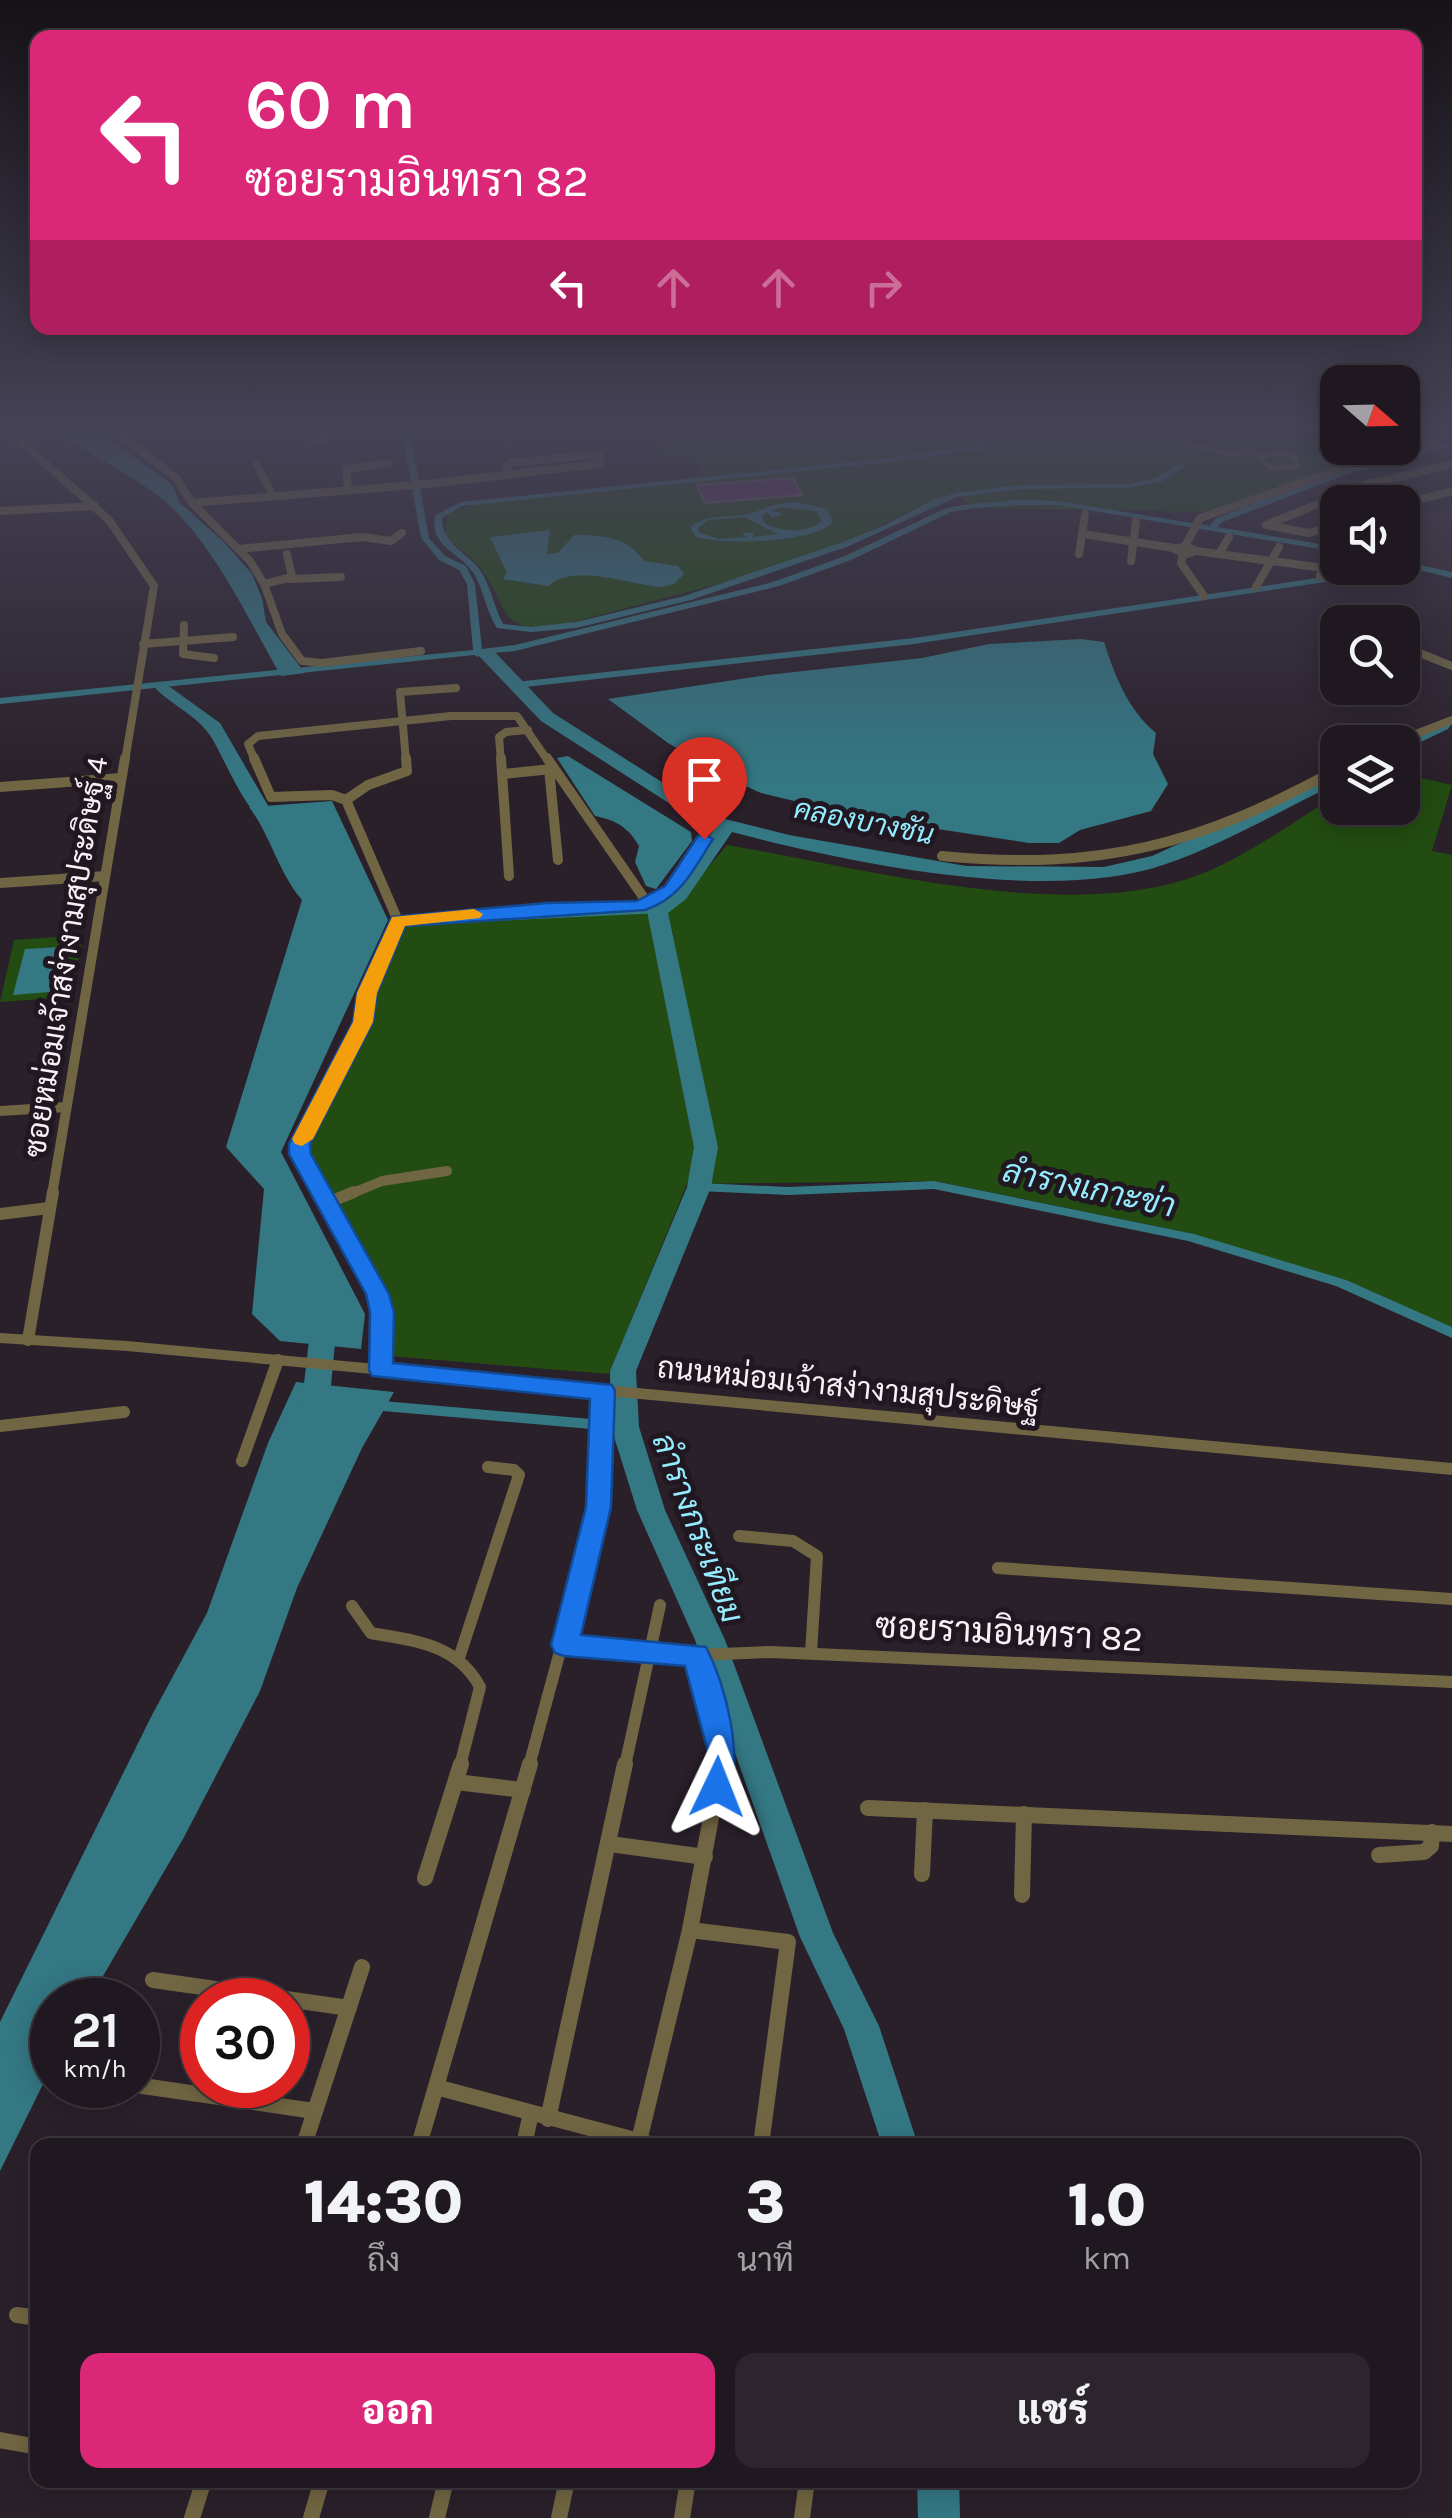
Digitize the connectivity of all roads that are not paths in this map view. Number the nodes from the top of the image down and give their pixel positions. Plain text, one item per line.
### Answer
1 (135, 549) edge
2 (239, 549) joint
3 (244, 549) edge
4 (1080, 549) edge
5 (1132, 549) edge
6 (1177, 549) edge
7 (1223, 549) edge
8 (1277, 549) edge
9 (1184, 550) junction
10 (286, 554) dead end
11 (1079, 554) dead end
12 (1220, 554) junction
13 (1131, 561) dead end
14 (1271, 561) junction
15 (1320, 572) edge
16 (341, 577) dead end
17 (290, 579) junction
18 (264, 584) junction
19 (1256, 587) dead end
20 (1204, 596) dead end
21 (184, 625) dead end
22 (233, 637) dead end
23 (183, 640) junction
24 (144, 644) junction
25 (421, 651) dead end
26 (1420, 653) edge
27 (214, 658) dead end
28 (1452, 666) edge
29 (456, 688) dead end
30 (1452, 720) edge
31 (405, 721) junction
32 (528, 730) junction
33 (1420, 733) edge
34 (552, 769) junction
35 (502, 774) junction
36 (121, 778) junction
37 (1320, 779) edge
38 (0, 788) edge
39 (346, 800) junction
40 (704, 839) dead end
41 (942, 856) dead end
42 (558, 860) dead end
43 (105, 876) junction
44 (508, 876) dead end
45 (0, 883) edge
46 (644, 904) junction
47 (398, 921) junction
48 (66, 1106) junction
49 (0, 1112) edge
50 (448, 1171) dead end
51 (328, 1203) junction
52 (50, 1208) junction
53 (0, 1214) edge
54 (0, 1338) edge
55 (28, 1340) junction
56 (283, 1360) junction
57 (381, 1370) junction
58 (607, 1392) junction
59 (124, 1412) dead end
60 (0, 1426) edge
61 (242, 1461) dead end
62 (488, 1466) dead end
63 (1452, 1469) edge
64 (739, 1536) dead end
65 (998, 1568) dead end
66 (1452, 1599) edge
67 (660, 1605) dead end
68 (352, 1606) dead end
69 (564, 1645) junction
70 (652, 1652) junction
71 (812, 1653) junction
72 (696, 1655) junction
73 (459, 1658) junction
74 (1452, 1682) edge
75 (456, 1782) junction
76 (523, 1790) junction
77 (868, 1808) dead end
78 (925, 1810) junction
79 (1024, 1814) junction
80 (1432, 1832) junction
81 (1452, 1834) edge
82 (610, 1844) junction
83 (1379, 1855) dead end
84 (705, 1858) junction
85 (922, 1874) dead end
86 (425, 1878) dead end
87 (1022, 1896) dead end
88 (690, 1930) junction
89 (362, 1967) dead end
90 (160, 1981) edge
91 (349, 2008) junction
92 (436, 2087) junction
93 (160, 2089) edge
94 (314, 2111) junction
95 (539, 2116) junction
96 (306, 2138) edge
97 (421, 2138) edge
98 (528, 2138) edge
99 (622, 2138) edge
100 (645, 2138) edge
101 (762, 2138) edge
102 (16, 2315) dead end
103 (30, 2317) edge
104 (0, 2440) edge
105 (30, 2445) edge
106 (201, 2488) edge
107 (320, 2488) edge
108 (444, 2488) edge
109 (565, 2488) edge
110 (687, 2488) edge
111 (806, 2488) edge
112 (192, 2518) edge
113 (312, 2518) edge
114 (437, 2518) edge
115 (559, 2518) edge
116 (682, 2518) edge
117 (802, 2518) edge

1 - 24 street, ซอยหม่อมเจ้าสง่างามสุประดิษฐ์ 4
2 - 3 street
2 - 18 street
4 - 11 street
5 - 13 street
6 - 9 street
7 - 12 street
8 - 14 street
9 - 12 street
9 - 20 street
10 - 17 street
12 - 14 street
14 - 15 street
14 - 19 street
16 - 17 street
17 - 18 street
18 - 25 street
21 - 23 street
22 - 23 street
23 - 24 street
23 - 27 street
24 - 36 street, ซอยหม่อมเจ้าสง่างามสุประดิษฐ์ 4
26 - 28 street
29 - 31 street
30 - 33 street
31 - 32 street
31 - 39 street
31 - 39 street
32 - 34 street
32 - 35 street
34 - 35 street
34 - 42 street
34 - 46 street
35 - 44 street
36 - 38 street
36 - 43 street, ซอยหม่อมเจ้าสง่างามสุประดิษฐ์ 4
37 - 41 street
39 - 47 street
40 - 46 street
43 - 45 street
43 - 48 street, ซอยหม่อมเจ้าสง่างามสุประดิษฐ์ 4
46 - 47 street
47 - 51 street
48 - 49 street
48 - 52 street, ซอยหม่อมเจ้าสง่างามสุประดิษฐ์ 4
50 - 51 street
51 - 57 street
52 - 53 street
52 - 55 street, ซอยหม่อมเจ้าสง่างามสุประดิษฐ์ 4
54 - 55 street, ถนนหม่อมเจ้าสง่างามสุประดิษฐ์
55 - 56 street, ถนนหม่อมเจ้าสง่างามสุประดิษฐ์
56 - 57 street, ถนนหม่อมเจ้าสง่างามสุประดิษฐ์
56 - 61 street
57 - 58 street, ถนนหม่อมเจ้าสง่างามสุประดิษฐ์
58 - 63 street, ถนนหม่อมเจ้าสง่างามสุประดิษฐ์
58 - 69 street
59 - 60 street
62 - 73 street
64 - 71 street
65 - 66 street
67 - 70 street
68 - 73 street
69 - 70 street, ซอยรามอินทรา 82
69 - 76 street
70 - 72 street, ซอยรามอินทรา 82
70 - 82 street
71 - 72 street, ซอยรามอินทรา 82
71 - 74 street, ซอยรามอินทรา 82
72 - 84 street
73 - 75 street
75 - 76 street
75 - 86 street
76 - 92 street
77 - 78 street
78 - 79 street
78 - 85 street
79 - 80 street
79 - 87 street
80 - 81 street
80 - 83 street
82 - 84 street
82 - 95 street
84 - 88 street
88 - 100 street
88 - 101 street
89 - 91 street
90 - 91 street
91 - 94 street
92 - 95 street
92 - 97 street
93 - 94 street
94 - 96 street
95 - 98 street
95 - 99 street
102 - 103 street
104 - 105 street
106 - 112 street
107 - 113 street
108 - 114 street
109 - 115 street
110 - 116 street
111 - 117 street

